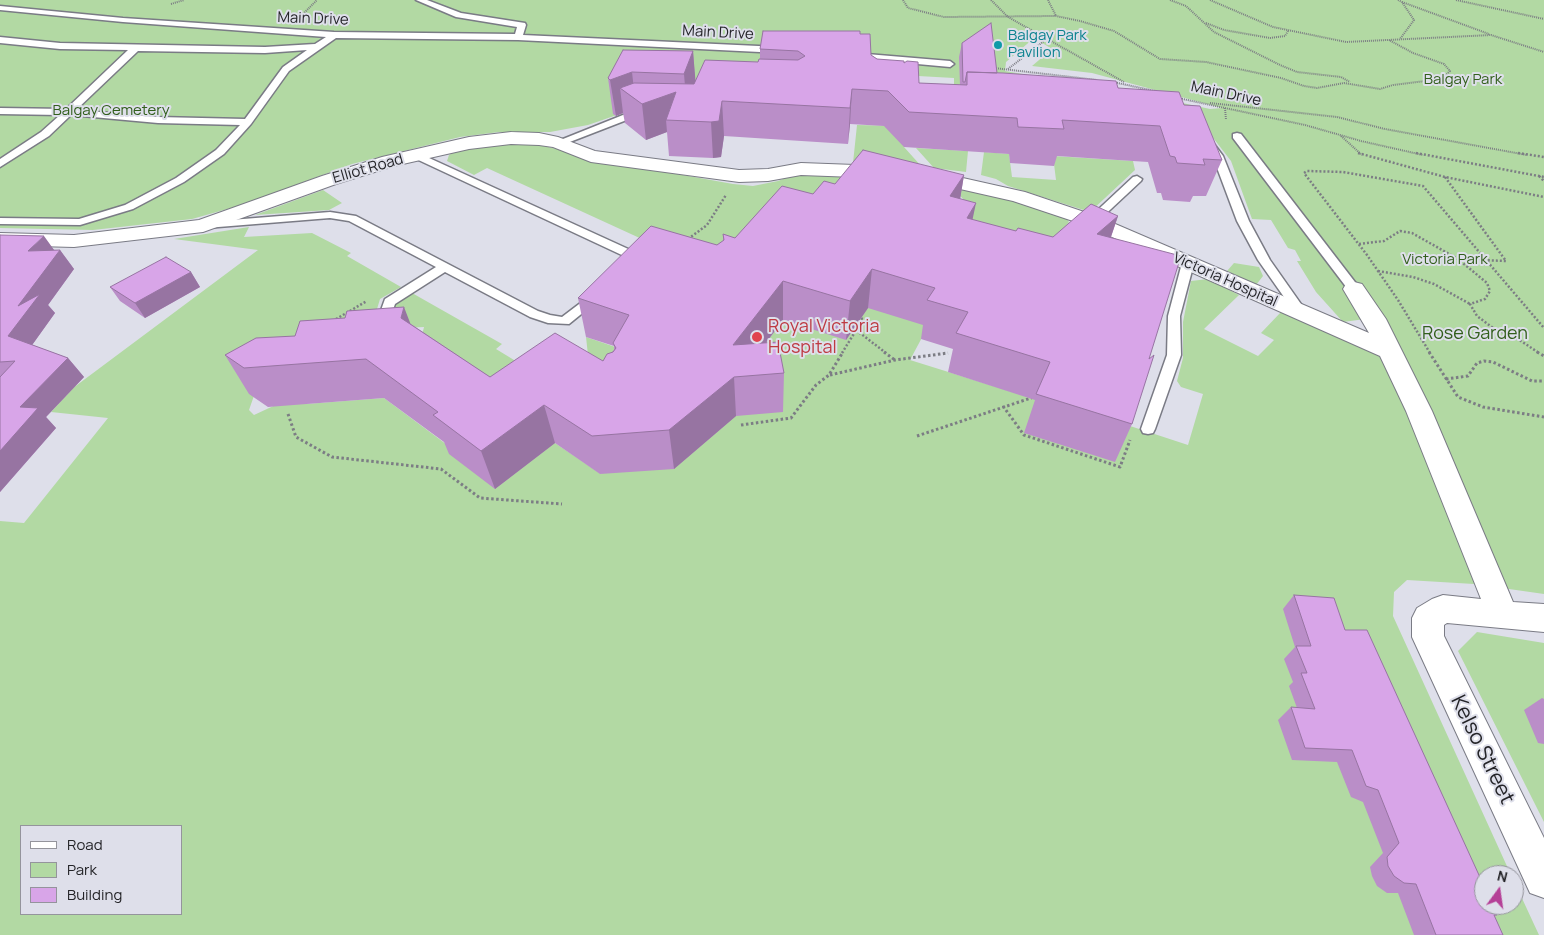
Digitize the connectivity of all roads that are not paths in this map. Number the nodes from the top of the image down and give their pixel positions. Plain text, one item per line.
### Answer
1 (420, 0) edge
2 (0, 8) edge
3 (334, 34) junction
4 (518, 37) junction
5 (0, 40) edge
6 (315, 47) junction
7 (136, 48) junction
8 (790, 50) edge
9 (846, 55) edge
10 (950, 64) road end
11 (0, 112) edge
12 (68, 112) junction
13 (650, 112) edge
14 (248, 122) junction
15 (1238, 136) dead end
16 (1200, 137) edge
17 (558, 143) junction
18 (416, 155) junction
19 (0, 164) edge
20 (897, 174) edge
21 (934, 178) edge
22 (1138, 180) dead end
23 (0, 221) edge
24 (1082, 223) junction
25 (203, 226) junction
26 (0, 239) edge
27 (1188, 263) junction
28 (444, 267) junction
29 (624, 275) edge
30 (1354, 289) joint
31 (604, 291) edge
32 (1302, 314) junction
33 (378, 338) edge
34 (1388, 350) junction
35 (1148, 429) road end
36 (1502, 613) junction
37 (1544, 618) edge
38 (1544, 879) edge

1 - 4 lane
2 - 3 lane, Main Drive
3 - 4 lane, Main Drive
3 - 6 lane
4 - 8 lane, Main Drive
5 - 7 lane
6 - 7 lane
6 - 14 lane
7 - 12 lane
9 - 10 lane
11 - 12 lane
12 - 14 lane
12 - 19 lane
13 - 17 lane
14 - 23 lane
15 - 30 lane
16 - 32 lane
17 - 18 street, Elliot Road
17 - 20 street, Elliot Road
18 - 25 street, Elliot Road
18 - 29 lane
21 - 24 street, Victoria Hospital
22 - 24 lane
24 - 27 street, Victoria Hospital
25 - 26 street, Elliot Road
25 - 28 lane
27 - 32 street, Victoria Hospital
27 - 35 lane
28 - 31 lane
28 - 33 lane
30 - 34 street
32 - 34 street, Victoria Hospital
34 - 36 street
36 - 37 street
36 - 38 street, Kelso Street

